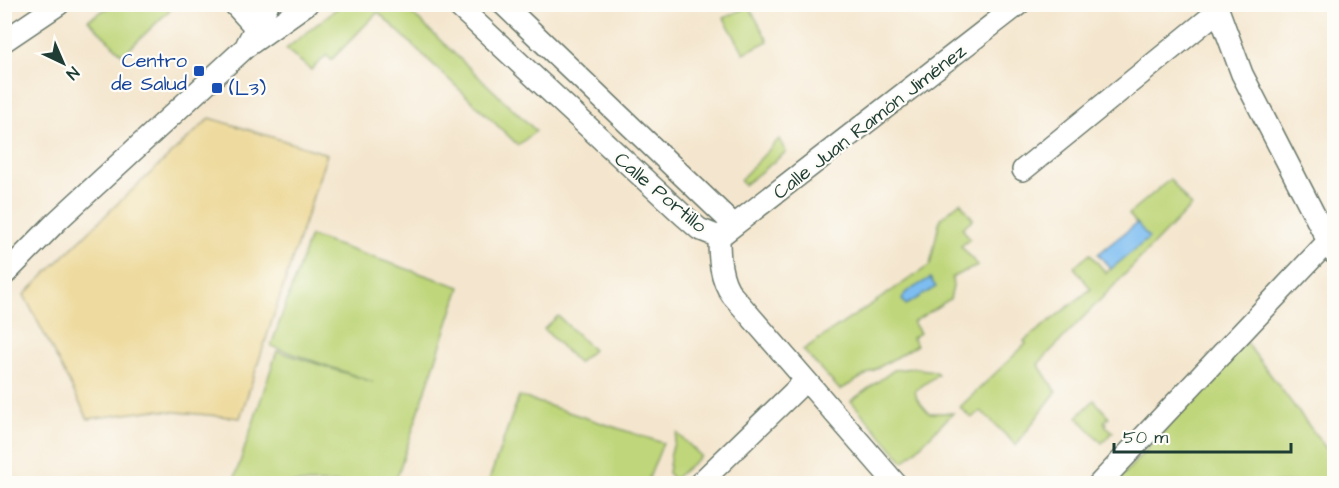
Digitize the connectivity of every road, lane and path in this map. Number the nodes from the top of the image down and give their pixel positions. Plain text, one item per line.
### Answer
1 (59, 4) edge
2 (234, 4) edge
3 (268, 4) edge
4 (307, 4) edge
5 (456, 4) edge
6 (503, 4) edge
7 (1019, 4) edge
8 (1217, 8) edge
9 (250, 37) junction
10 (4, 41) edge
11 (1023, 170) dead end
12 (726, 231) junction
13 (1332, 244) edge
14 (4, 275) edge
15 (805, 381) junction
16 (699, 483) edge
17 (896, 483) edge
18 (1099, 483) edge

1 - 10 street
2 - 9 street
3 - 9 street
4 - 9 street
5 - 12 street, Calle Portillo
6 - 12 street, Calle Portillo
7 - 12 street, Calle Juan Ramón Jiménez
8 - 11 street
8 - 13 street
9 - 14 street
12 - 15 street, Calle Portillo
13 - 18 street
15 - 16 street
15 - 17 street, Calle Portillo

